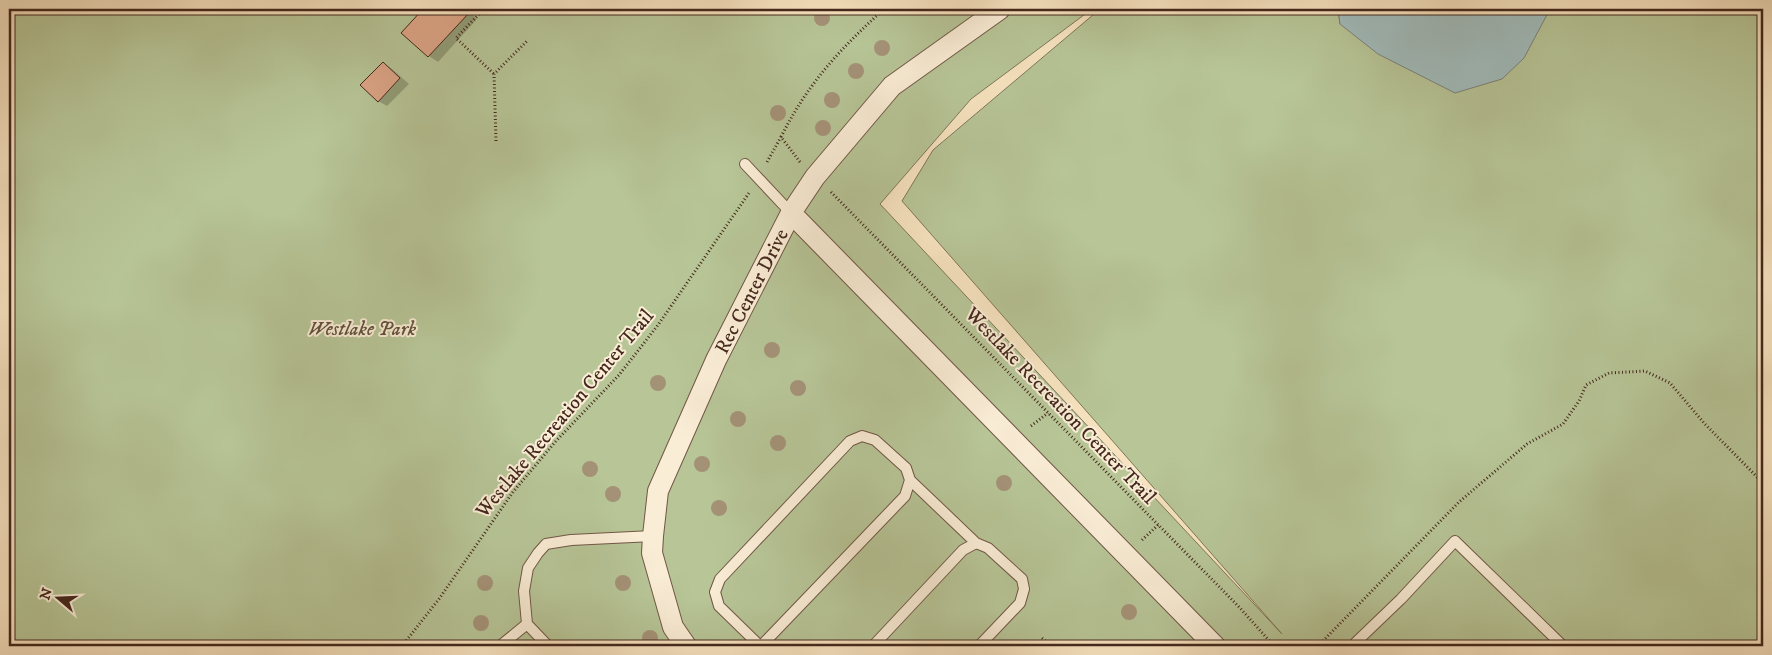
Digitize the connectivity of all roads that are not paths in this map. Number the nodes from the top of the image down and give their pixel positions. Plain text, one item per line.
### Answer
1 (1000, 9) edge
2 (745, 164) dead end
3 (791, 213) junction
4 (910, 480) junction
5 (653, 536) junction
6 (976, 544) junction
7 (527, 624) junction
8 (500, 646) edge
9 (548, 646) edge
10 (686, 646) edge
11 (760, 646) edge
12 (873, 646) edge
13 (979, 646) edge
14 (1215, 646) edge
15 (1352, 646) edge
16 (1563, 646) edge

1 - 3 street, Rec Center Drive
2 - 3 lane
3 - 5 street, Rec Center Drive
3 - 14 street
4 - 6 lane
4 - 11 lane
4 - 11 lane
5 - 7 lane
5 - 10 street, Rec Center Drive
6 - 12 lane
6 - 13 lane
7 - 8 lane
7 - 9 lane
15 - 16 lane

